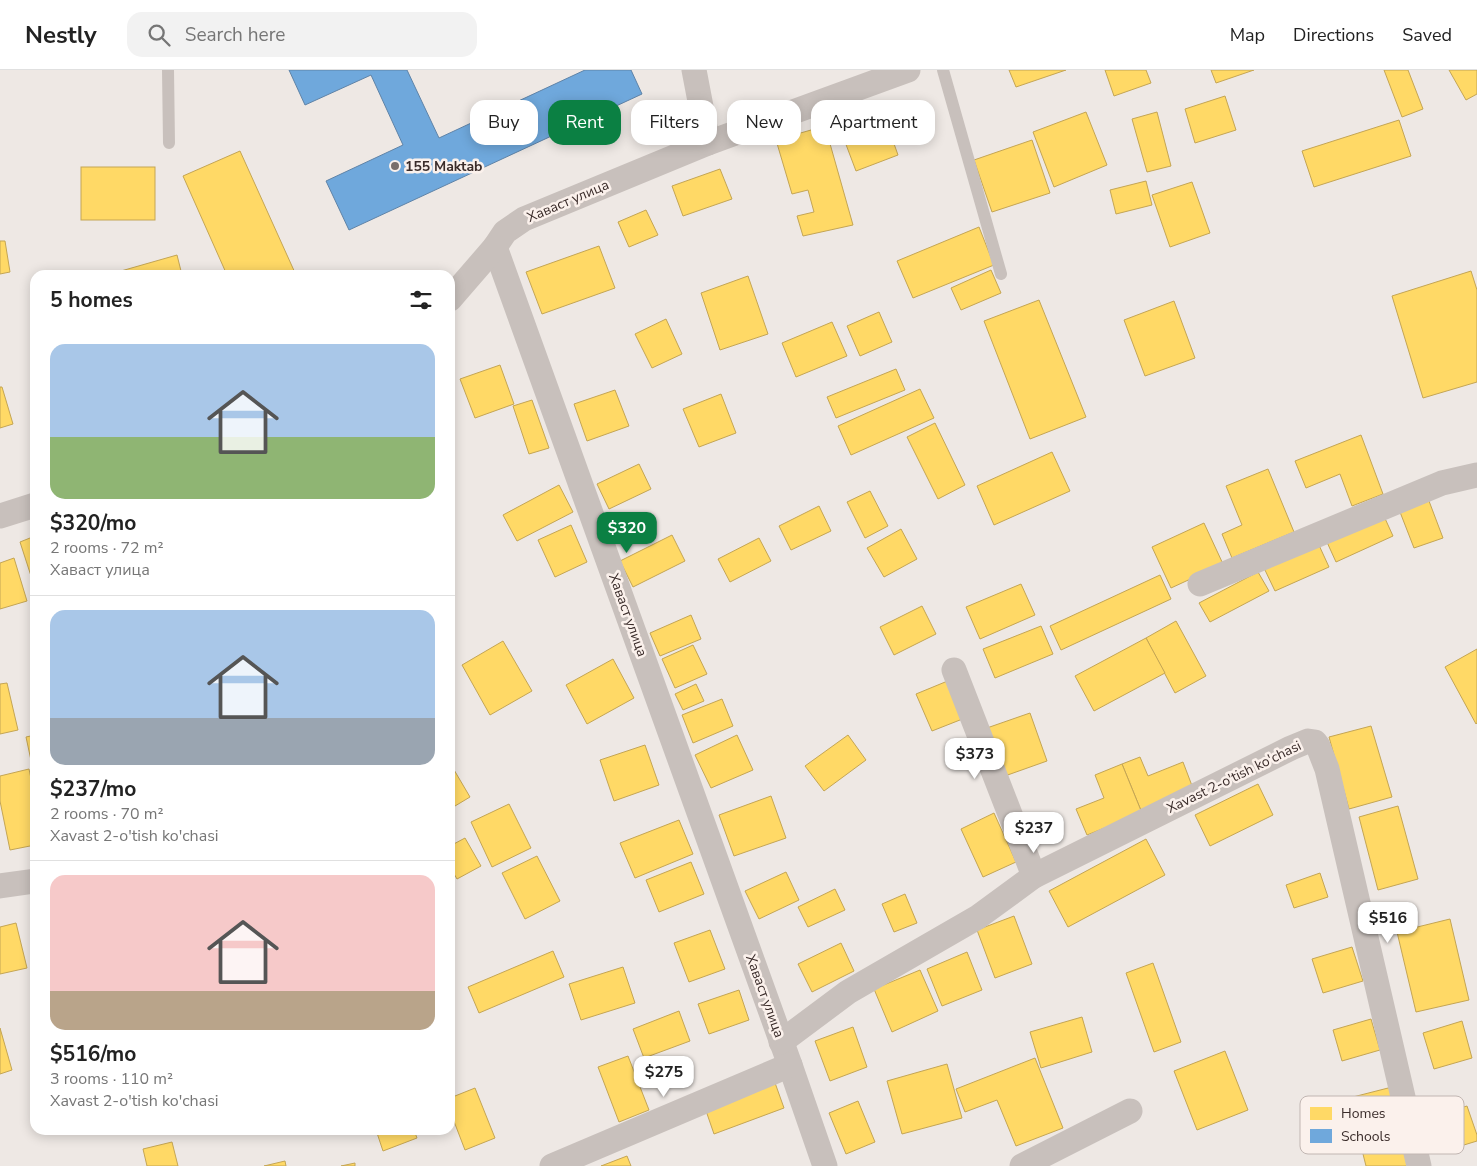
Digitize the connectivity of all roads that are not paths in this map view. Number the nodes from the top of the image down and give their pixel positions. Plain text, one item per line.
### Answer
1 (168, 70) edge
2 (694, 70) edge
3 (908, 70) edge
4 (943, 70) edge
5 (700, 100) edge
6 (717, 140) edge
7 (169, 143) dead end
8 (703, 145) edge
9 (495, 247) junction
10 (1001, 274) dead end
11 (455, 293) edge
12 (1477, 475) edge
13 (30, 507) edge
14 (0, 516) edge
15 (1200, 584) dead end
16 (954, 670) dead end
17 (1034, 876) junction
18 (30, 882) edge
19 (0, 886) edge
20 (786, 1054) junction
21 (1402, 1096) edge
22 (1130, 1111) dead end
23 (552, 1166) edge
24 (824, 1166) edge
25 (1022, 1166) edge

1 - 7 lane
2 - 5 street
3 - 6 street, Хаваст улица
4 - 10 lane
8 - 9 street, Хаваст улица
9 - 11 street
9 - 20 street, Хаваст улица
12 - 15 street
13 - 14 street
16 - 17 street
17 - 20 street, Xavast 2-o'tish ko'chasi
17 - 21 street, Xavast 2-o'tish ko'chasi
18 - 19 street
20 - 23 street, Xavast 2-o'tish ko'chasi
20 - 24 street, Хаваст улица
22 - 25 street

